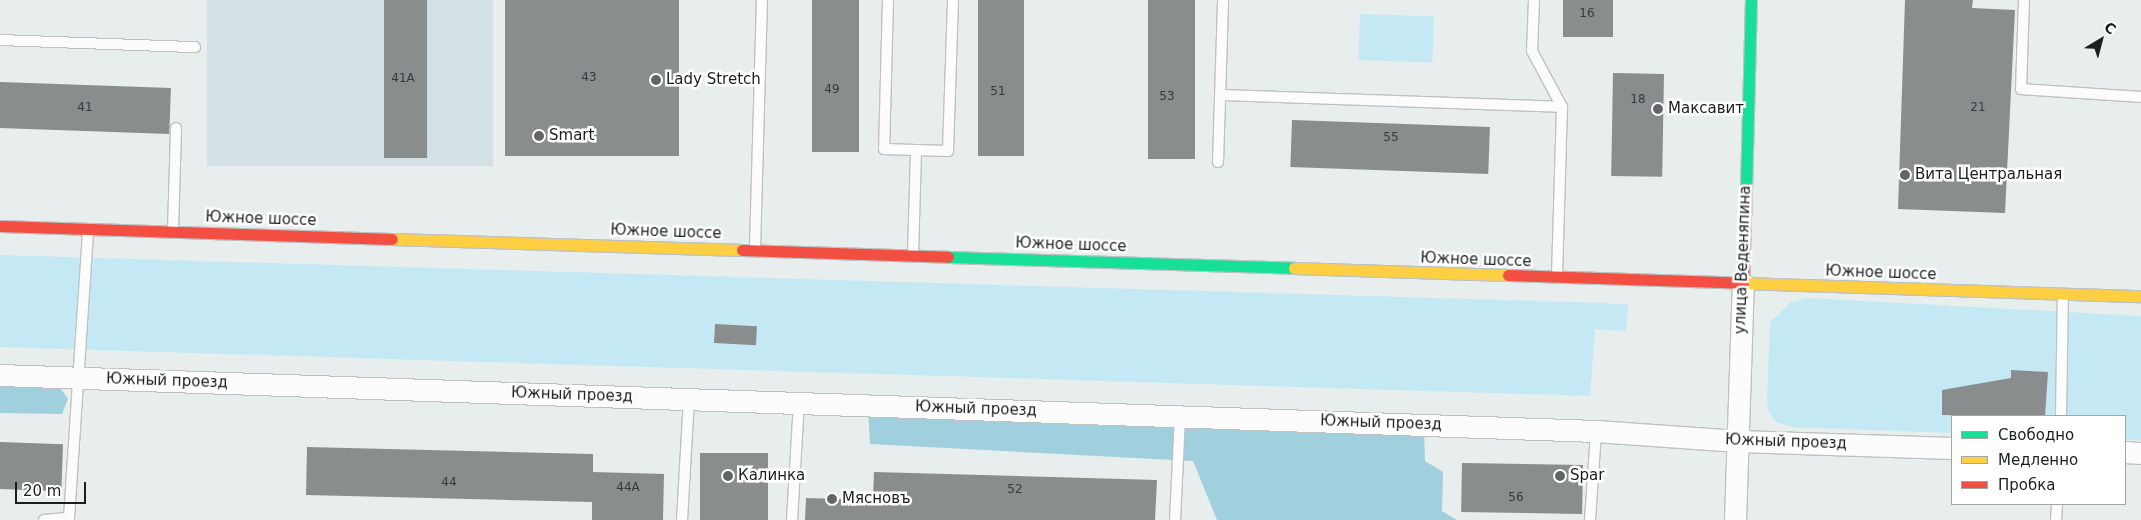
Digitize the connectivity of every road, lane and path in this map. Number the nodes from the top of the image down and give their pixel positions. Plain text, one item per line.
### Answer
1 (762, 0) edge
2 (888, 0) edge
3 (953, 0) edge
4 (1223, 0) edge
5 (1534, 0) edge
6 (1751, 0) edge
7 (2024, 0) edge
8 (0, 40) edge
9 (195, 47) dead end
10 (1220, 95) junction
11 (2141, 97) edge
12 (1562, 107) junction
13 (176, 128) dead end
14 (916, 150) junction
15 (1218, 162) dead end
16 (0, 226) edge
17 (88, 229) junction
18 (174, 232) junction
19 (755, 250) junction
20 (913, 254) junction
21 (1557, 278) junction
22 (1743, 283) junction
23 (2063, 293) junction
24 (2141, 296) edge
25 (0, 375) edge
26 (77, 378) junction
27 (689, 399) junction
28 (799, 403) junction
29 (2061, 415) edge
30 (1180, 416) junction
31 (1596, 431) junction
32 (1738, 440) junction
33 (1951, 448) edge
34 (2126, 452) edge
35 (2141, 453) edge
36 (2057, 505) edge
37 (44, 520) edge
38 (682, 520) edge
39 (792, 520) edge
40 (1175, 520) edge
41 (1590, 520) edge
42 (1735, 520) edge
43 (2056, 520) edge

1 - 19 lane
2 - 14 lane
3 - 14 lane
4 - 10 lane
5 - 12 lane
6 - 22 main road, улица Веденяпина
7 - 11 lane
8 - 9 lane
10 - 12 lane
10 - 15 lane
12 - 21 lane
13 - 18 lane
14 - 20 lane
16 - 17 main road, Южное шоссе
17 - 18 main road, Южное шоссе
17 - 26 lane
18 - 19 main road, Южное шоссе
19 - 20 main road, Южное шоссе
20 - 21 main road, Южное шоссе
21 - 22 main road, Южное шоссе
22 - 23 main road, Южное шоссе
22 - 32 street, улица Веденяпина
23 - 24 main road, Южное шоссе
23 - 29 lane
25 - 26 street, Южный проезд
26 - 27 street, Южный проезд
26 - 37 lane
27 - 28 street, Южный проезд
27 - 38 lane
28 - 30 street, Южный проезд
28 - 39 lane
30 - 31 street, Южный проезд
30 - 40 lane
31 - 32 street, Южный проезд
31 - 41 lane
32 - 33 street, Южный проезд
32 - 42 street, улица Веденяпина
34 - 35 street
36 - 43 lane

